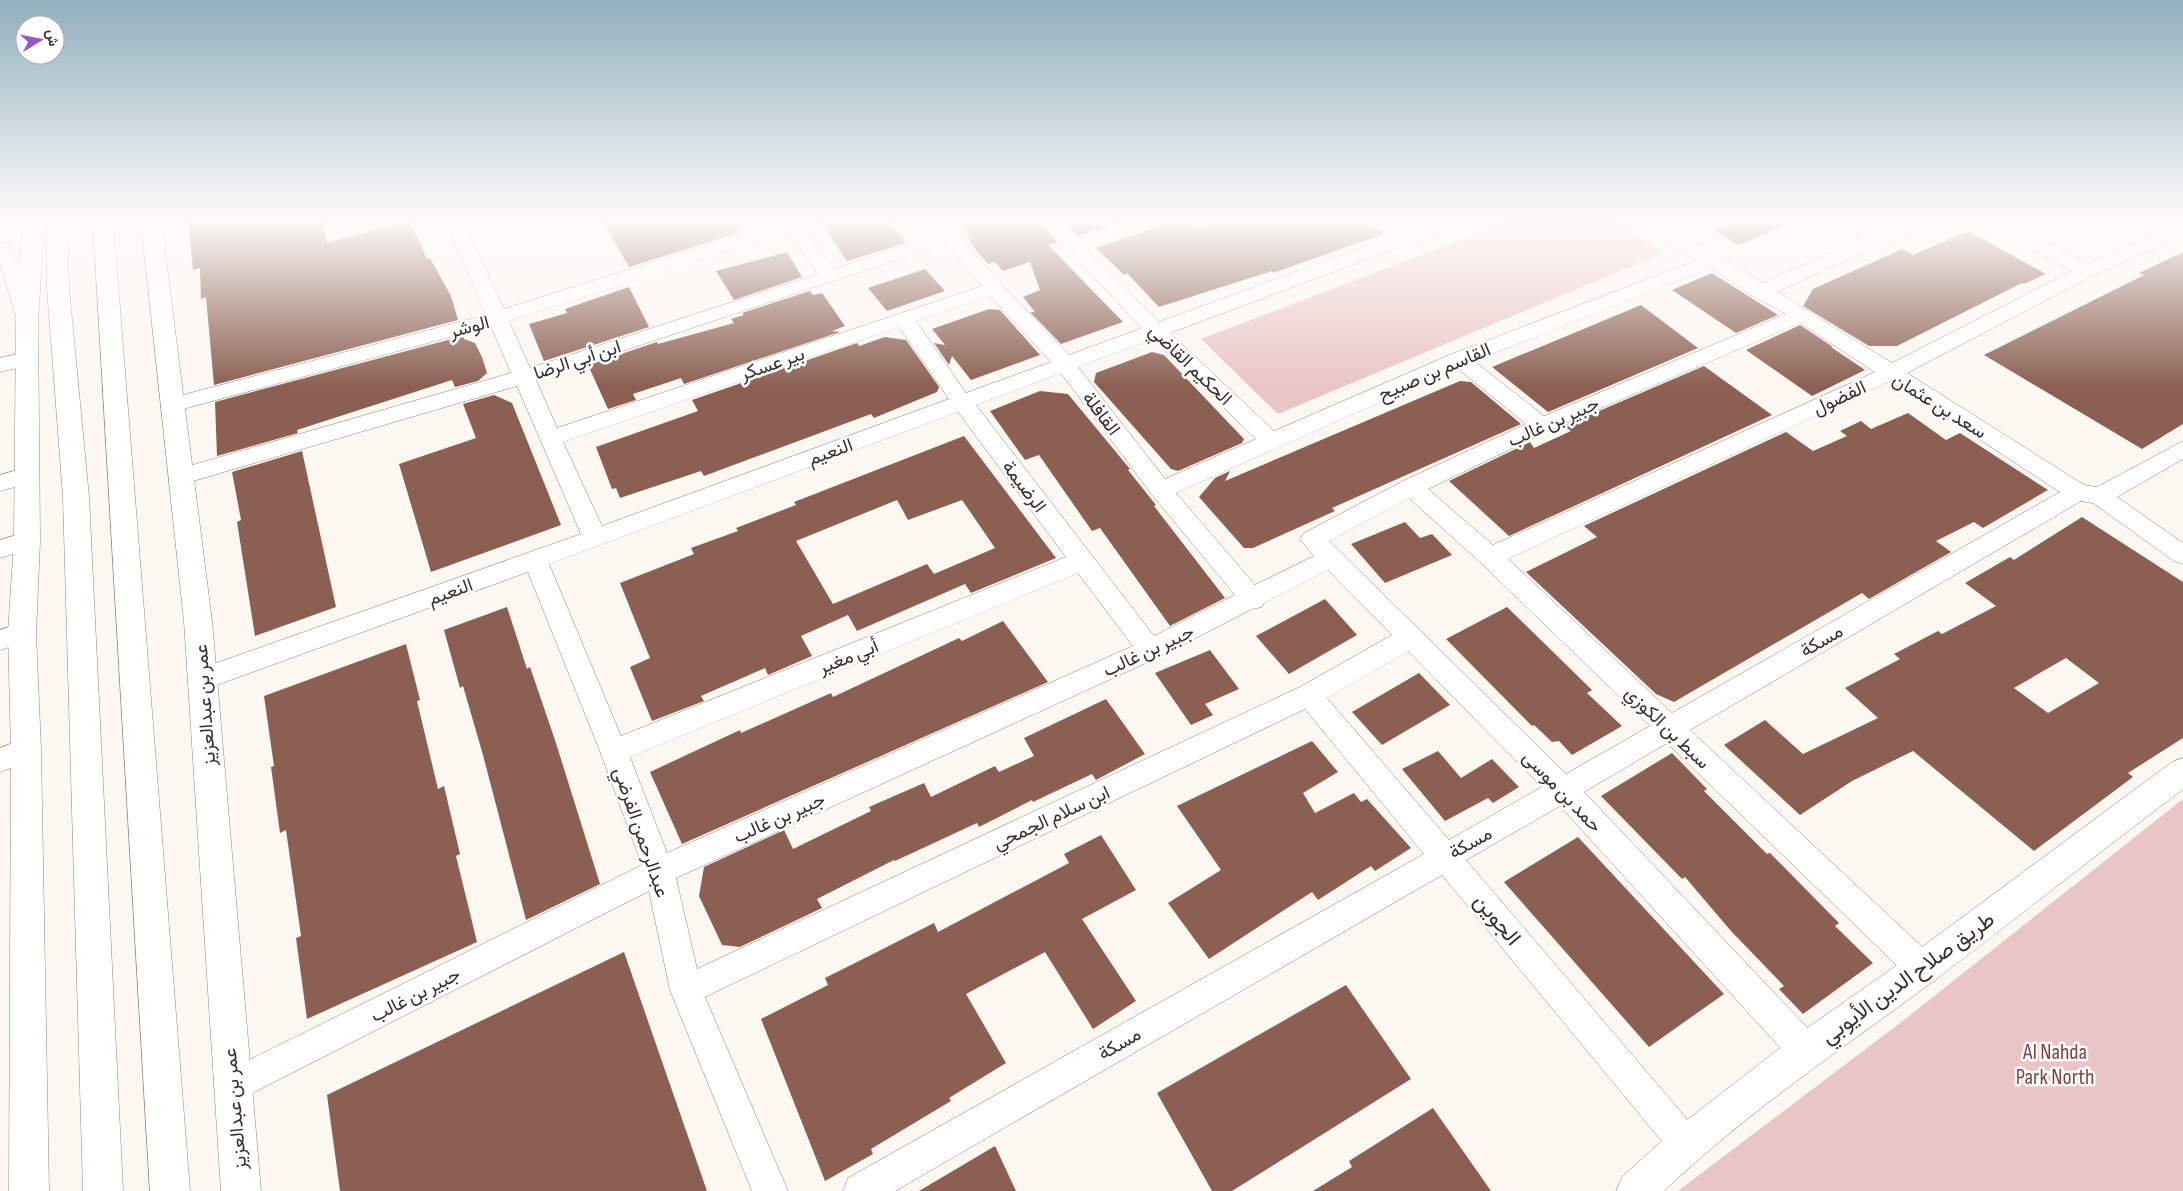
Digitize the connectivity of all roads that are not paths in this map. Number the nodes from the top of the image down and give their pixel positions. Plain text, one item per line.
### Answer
1 (13, 276) edge
2 (30, 276) edge
3 (58, 276) edge
4 (107, 276) edge
5 (157, 276) edge
6 (482, 276) edge
7 (627, 276) edge
8 (834, 276) edge
9 (983, 276) edge
10 (1102, 276) edge
11 (1304, 276) edge
12 (1674, 276) edge
13 (1734, 276) edge
14 (1796, 276) edge
15 (2078, 276) edge
16 (830, 277) joint
17 (994, 288) junction
18 (1760, 292) junction
19 (1801, 315) junction
20 (497, 318) junction
21 (904, 319) junction
22 (27, 320) junction
23 (1156, 330) junction
24 (1459, 359) junction
25 (13, 362) edge
26 (1066, 365) junction
27 (1890, 373) junction
28 (523, 377) junction
29 (962, 402) junction
30 (172, 405) junction
31 (1542, 425) junction
32 (551, 438) junction
33 (1272, 442) junction
34 (2183, 449) edge
35 (183, 476) junction
36 (13, 480) edge
37 (1411, 487) junction
38 (1161, 490) junction
39 (2089, 494) junction
40 (595, 538) junction
41 (1312, 539) joint
42 (13, 545) edge
43 (2183, 555) edge
44 (1490, 557) junction
45 (1332, 558) junction
46 (535, 560) junction
47 (1082, 561) junction
48 (1253, 600) junction
49 (11, 636) edge
50 (1411, 637) junction
51 (1150, 650) junction
52 (203, 680) junction
53 (1309, 695) junction
54 (1668, 728) junction
55 (614, 751) junction
56 (13, 755) edge
57 (2183, 771) edge
58 (1563, 790) junction
59 (1445, 856) junction
60 (659, 871) junction
61 (1922, 968) junction
62 (686, 990) junction
63 (1806, 1051) junction
64 (231, 1088) junction
65 (1686, 1144) junction
66 (29, 1191) edge
67 (103, 1191) edge
68 (170, 1191) edge
69 (241, 1191) edge
70 (770, 1191) edge
71 (862, 1191) edge
72 (1636, 1191) edge

1 - 22 street
2 - 22 main road
3 - 67 main road
4 - 68 main road
5 - 30 main road, عمر بن عبدالعزيز
6 - 20 street
7 - 20 street, الوشر
8 - 16 street, ابن أبي الرضا
9 - 17 street, القافلة
10 - 23 street, الحكيم القاضي
11 - 23 street, النعيم
12 - 24 street, القاسم بن صبيح
13 - 18 street, سعد بن عثمان
14 - 18 street
15 - 27 street, الفضول
16 - 28 street, ابن أبي الرضا
17 - 21 street, بير عسكر
17 - 26 street, القافلة
18 - 19 street, سعد بن عثمان
19 - 27 street, سعد بن عثمان
19 - 31 street, جبير بن غالب
20 - 28 street
20 - 30 street, الوشر
21 - 29 street, الرضيمة
21 - 32 street, بير عسكر
22 - 25 main road
23 - 26 street, النعيم
23 - 33 street, الحكيم القاضي
24 - 31 street
24 - 33 street, القاسم بن صبيح
25 - 36 main road
26 - 29 street, النعيم
26 - 38 street, القافلة
27 - 39 street, سعد بن عثمان
27 - 44 street, الفضول
28 - 32 street
28 - 35 street, ابن أبي الرضا
29 - 40 street, النعيم
29 - 47 street, الرضيمة
30 - 35 main road, عمر بن عبدالعزيز
31 - 37 street, جبير بن غالب
32 - 40 street
33 - 38 street, القاسم بن صبيح
34 - 39 street, مسكة
35 - 52 main road, عمر بن عبدالعزيز
36 - 42 main road
37 - 41 street, جبير بن غالب
37 - 44 street, سبط بن الكوزي
38 - 48 street, القافلة
39 - 43 street, سعد بن عثمان
39 - 54 street, مسكة
40 - 46 street, النعيم
41 - 45 street, حمد بن موسى
42 - 49 main road
44 - 54 street, سبط بن الكوزي
45 - 48 street, جبير بن غالب
45 - 50 street, حمد بن موسى
46 - 52 street, النعيم
46 - 55 street, عبدالرحمن الفرضي
47 - 51 street, الرضيمة
47 - 55 street, أبي مغير
48 - 51 street, جبير بن غالب
49 - 56 main road
50 - 53 street, ابن سلام الجمحي
50 - 58 street, حمد بن موسى
51 - 60 street, جبير بن غالب
52 - 64 main road, عمر بن عبدالعزيز
53 - 59 street, الجوين
53 - 62 street, ابن سلام الجمحي
54 - 58 street, مسكة
54 - 61 street, سبط بن الكوزي
55 - 60 street, عبدالرحمن الفرضي
56 - 66 main road
57 - 61 main road, طريق صلاح الدين الأيوبي
58 - 59 street, مسكة
58 - 63 street, حمد بن موسى
59 - 65 street, الجوين
59 - 71 street, مسكة
60 - 62 street, عبدالرحمن الفرضي
60 - 64 street, جبير بن غالب
61 - 63 main road, طريق صلاح الدين الأيوبي
62 - 70 street, عبدالرحمن الفرضي
63 - 65 main road, طريق صلاح الدين الأيوبي
64 - 69 main road, عمر بن عبدالعزيز
65 - 72 main road, طريق صلاح الدين الأيوبي

